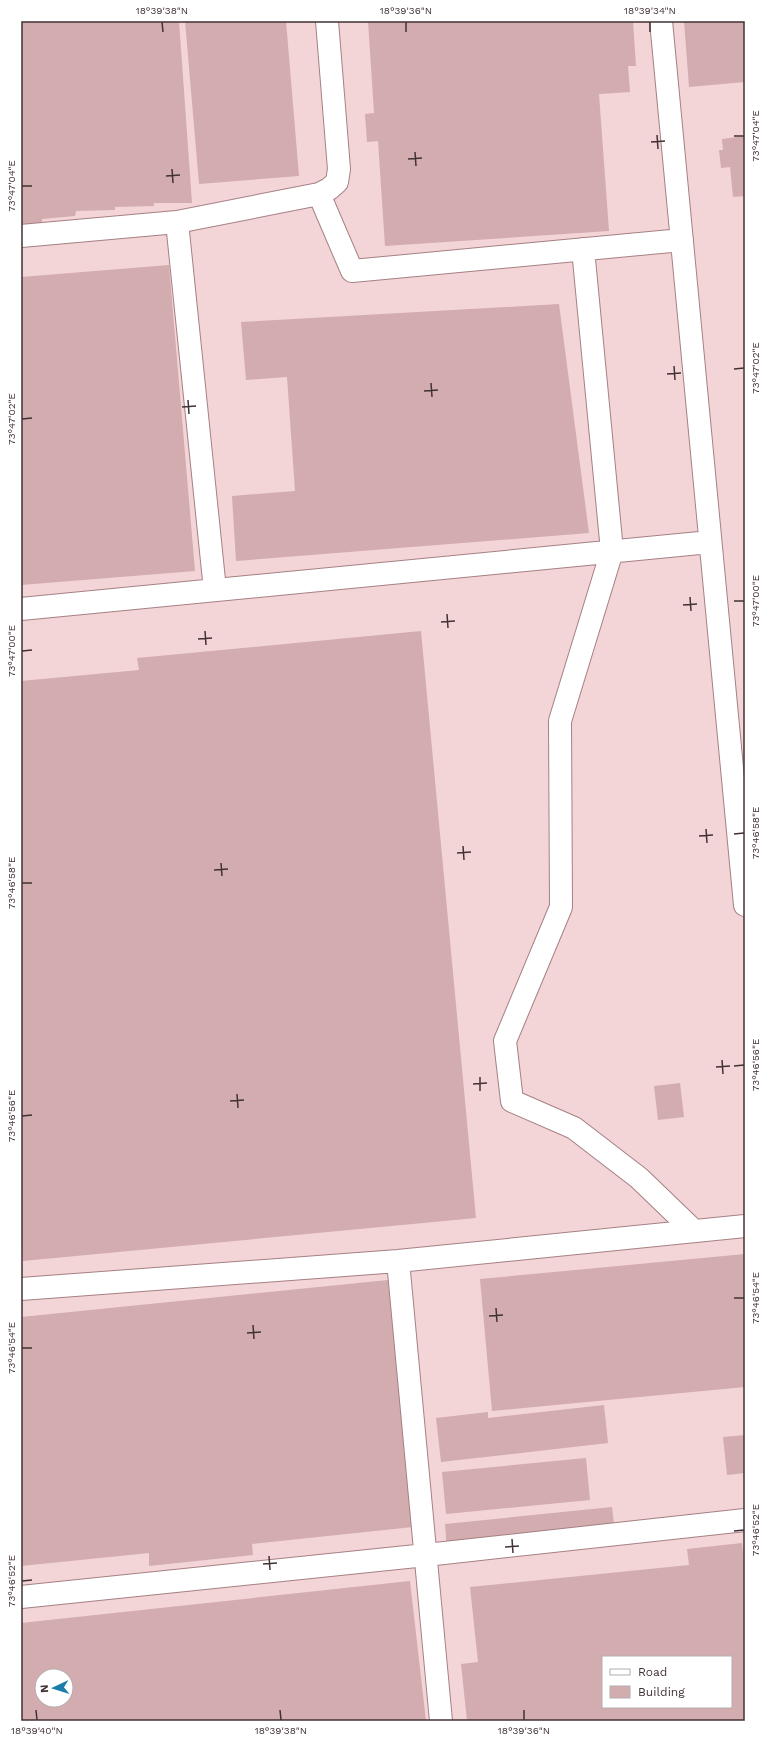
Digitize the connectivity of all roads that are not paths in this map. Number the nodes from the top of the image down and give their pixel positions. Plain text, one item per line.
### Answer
1 (327, 21) edge
2 (661, 21) edge
3 (319, 194) junction
4 (177, 222) junction
5 (21, 236) edge
6 (682, 240) junction
7 (583, 249) junction
8 (710, 542) junction
9 (612, 551) junction
10 (216, 590) junction
11 (21, 609) edge
12 (740, 791) edge
13 (745, 905) edge
14 (745, 1226) edge
15 (694, 1231) junction
16 (398, 1261) junction
17 (21, 1289) edge
18 (745, 1520) edge
19 (426, 1555) junction
20 (21, 1597) edge
21 (441, 1721) edge

1 - 3 lane
2 - 6 lane
3 - 4 lane
3 - 7 lane
4 - 5 lane
4 - 10 lane
6 - 7 lane
6 - 8 lane
7 - 9 lane
8 - 9 lane
8 - 12 lane
9 - 10 lane
9 - 15 lane
10 - 11 lane
12 - 13 lane
14 - 15 lane
15 - 16 lane
16 - 17 lane
16 - 19 lane
18 - 19 lane
19 - 20 lane
19 - 21 lane

